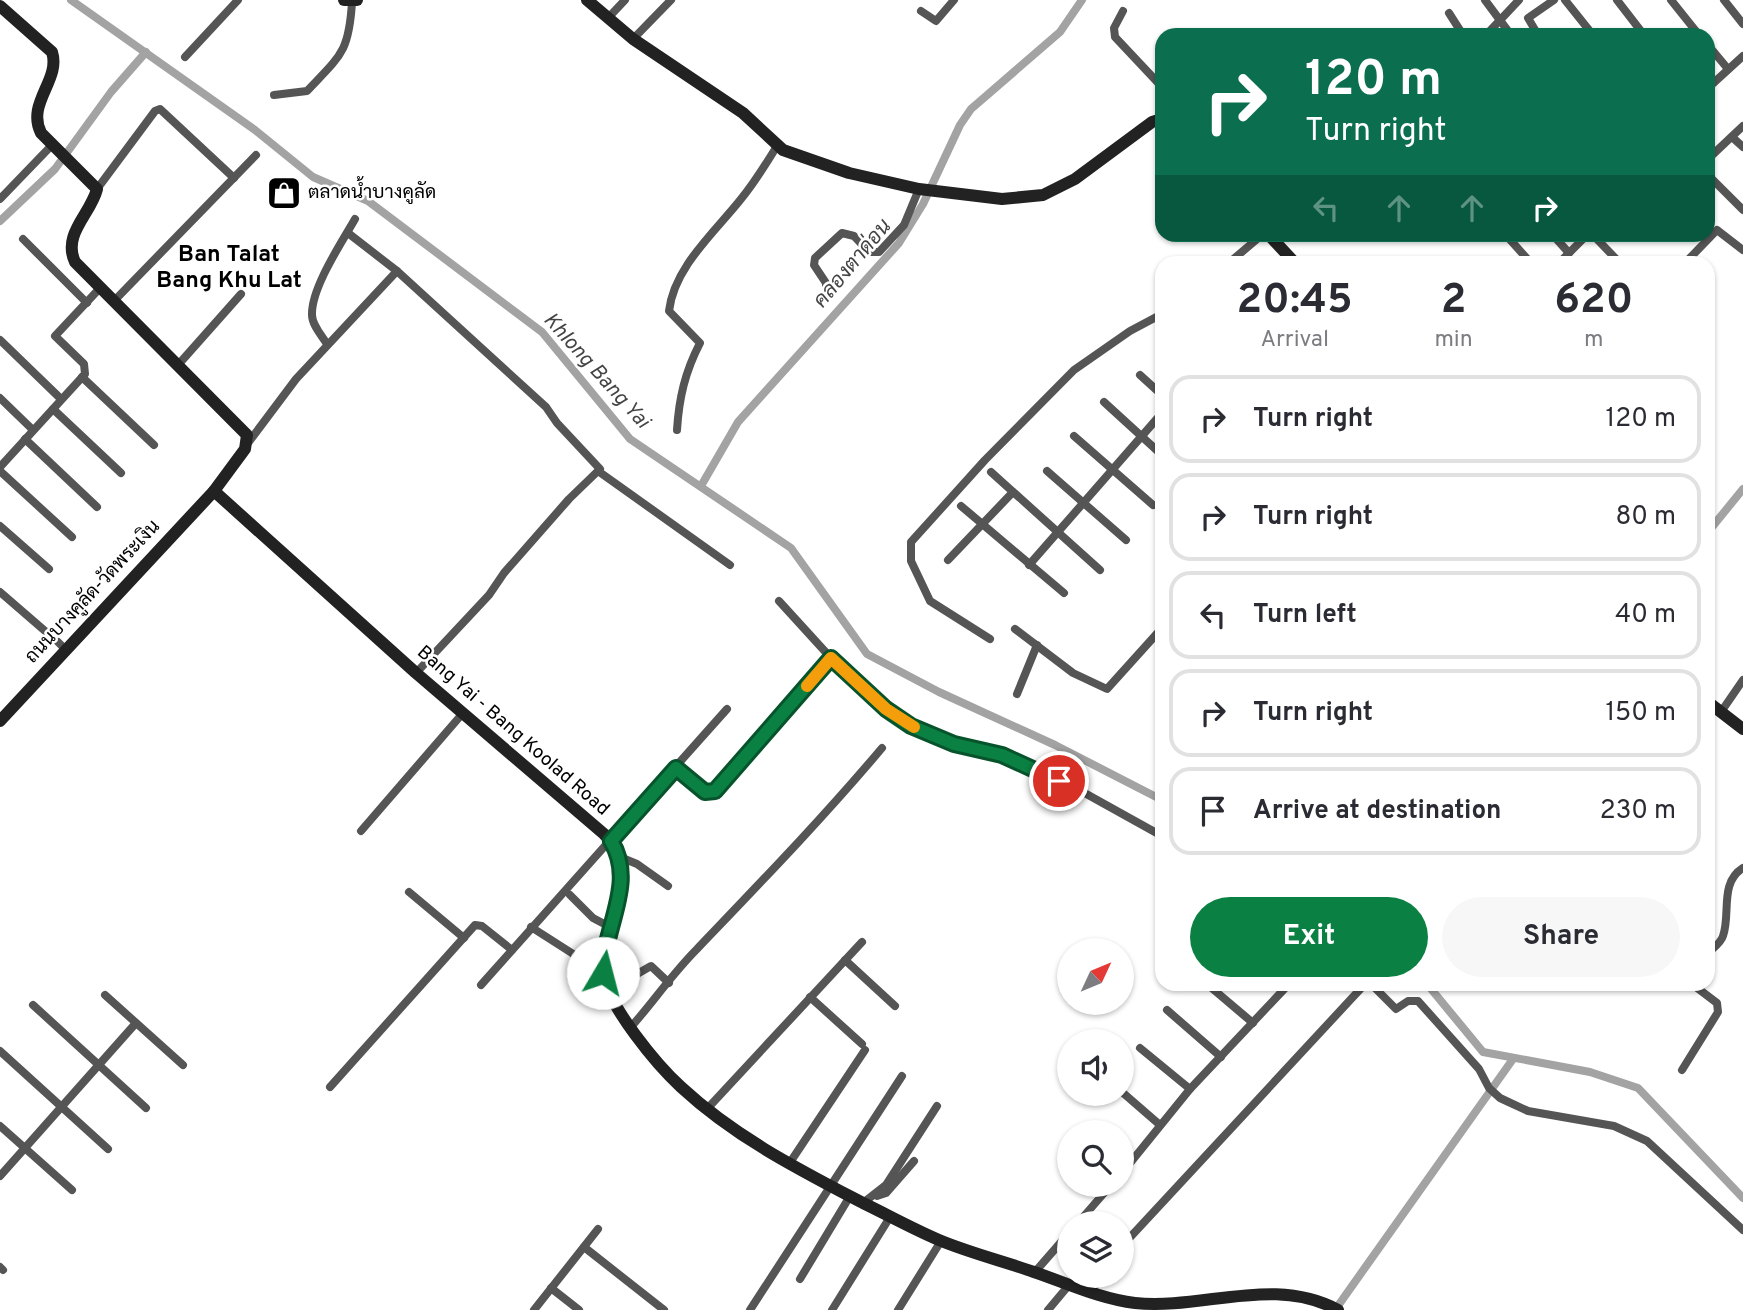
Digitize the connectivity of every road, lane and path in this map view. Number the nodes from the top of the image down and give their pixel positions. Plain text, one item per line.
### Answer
1 (238, 0) edge
2 (587, 0) edge
3 (625, 0) edge
4 (671, 0) edge
5 (954, 0) edge
6 (1485, 0) edge
7 (1519, 0) edge
8 (1554, 0) edge
9 (1565, 0) edge
10 (1617, 0) edge
11 (1671, 0) edge
12 (1724, 0) edge
13 (351, 1) edge
14 (0, 6) edge
15 (921, 11) dead end
16 (1124, 11) dead end
17 (1449, 13) dead end
18 (608, 18) junction
19 (1499, 19) junction
20 (1743, 24) edge
21 (1459, 28) edge
22 (1492, 28) edge
23 (1506, 28) edge
24 (1534, 28) edge
25 (1587, 28) edge
26 (1639, 28) edge
27 (1693, 28) edge
28 (633, 39) junction
29 (1715, 54) edge
30 (1743, 56) edge
31 (185, 58) dead end
32 (1728, 69) junction
33 (1155, 80) edge
34 (1715, 81) edge
35 (274, 95) dead end
36 (1155, 121) edge
37 (1743, 126) edge
38 (1732, 137) junction
39 (54, 146) junction
40 (777, 146) junction
41 (1743, 147) edge
42 (1715, 153) edge
43 (256, 155) dead end
44 (234, 178) junction
45 (1715, 182) edge
46 (97, 189) junction
47 (921, 190) junction
48 (0, 199) edge
49 (1743, 210) edge
50 (355, 219) dead end
51 (1715, 232) edge
52 (348, 233) junction
53 (23, 239) dead end
54 (1256, 242) edge
55 (1274, 242) edge
56 (1512, 242) edge
57 (1559, 242) edge
58 (1581, 242) edge
59 (1598, 242) edge
60 (1705, 242) edge
61 (1743, 250) edge
62 (1569, 253) junction
63 (1238, 256) edge
64 (1288, 256) edge
65 (1525, 256) edge
66 (1566, 256) edge
67 (1613, 256) edge
68 (1692, 256) edge
69 (397, 271) junction
70 (100, 288) junction
71 (826, 293) dead end
72 (241, 294) dead end
73 (113, 302) junction
74 (87, 303) junction
75 (1155, 318) edge
76 (0, 340) edge
77 (327, 344) junction
78 (178, 365) junction
79 (1140, 376) dead end
80 (82, 377) junction
81 (1155, 389) edge
82 (0, 398) edge
83 (61, 399) junction
84 (1104, 402) dead end
85 (53, 409) junction
86 (1155, 421) edge
87 (33, 430) junction
88 (677, 430) dead end
89 (1074, 436) dead end
90 (1141, 436) junction
91 (25, 439) junction
92 (248, 443) junction
93 (154, 445) dead end
94 (1155, 449) edge
95 (0, 466) edge
96 (1112, 470) junction
97 (598, 471) junction
98 (1046, 471) dead end
99 (991, 472) dead end
100 (121, 473) dead end
101 (214, 491) junction
102 (1013, 492) junction
103 (1083, 503) junction
104 (1153, 505) dead end
105 (961, 506) dead end
106 (97, 507) dead end
107 (0, 526) edge
108 (982, 526) junction
109 (1057, 533) junction
110 (72, 537) dead end
111 (1126, 540) dead end
112 (948, 559) dead end
113 (730, 565) dead end
114 (1028, 565) junction
115 (49, 569) dead end
116 (1100, 570) dead end
117 (0, 592) edge
118 (1063, 593) dead end
119 (779, 601) dead end
120 (1015, 629) dead end
121 (1155, 636) edge
122 (989, 639) dead end
123 (58, 643) junction
124 (1037, 645) junction
125 (831, 658) junction
126 (416, 673) junction
127 (1743, 680) edge
128 (1017, 694) dead end
129 (1715, 707) edge
130 (727, 709) dead end
131 (1721, 712) junction
132 (463, 713) junction
133 (0, 721) edge
134 (1743, 729) edge
135 (883, 748) dead end
136 (676, 768) junction
137 (361, 831) dead end
138 (1155, 832) edge
139 (611, 841) junction
140 (620, 857) junction
141 (1743, 868) edge
142 (668, 886) dead end
143 (409, 892) dead end
144 (570, 895) dead end
145 (610, 927) junction
146 (531, 928) junction
147 (464, 938) junction
148 (862, 942) dead end
149 (1715, 946) edge
150 (512, 950) junction
151 (845, 960) junction
152 (603, 973) junction
153 (669, 983) junction
154 (481, 985) dead end
155 (609, 990) junction
156 (1215, 991) edge
157 (1281, 991) edge
158 (1361, 991) edge
159 (1376, 991) edge
160 (1701, 991) edge
161 (105, 995) dead end
162 (810, 997) junction
163 (33, 1005) dead end
164 (895, 1006) dead end
165 (1167, 1010) dead end
166 (136, 1023) junction
167 (1253, 1023) junction
168 (631, 1027) junction
169 (1140, 1048) dead end
170 (0, 1051) edge
171 (1221, 1057) junction
172 (98, 1065) junction
173 (183, 1065) dead end
174 (1682, 1070) dead end
175 (902, 1076) dead end
176 (330, 1087) dead end
177 (1190, 1089) junction
178 (1134, 1102) edge
179 (937, 1106) dead end
180 (61, 1107) junction
181 (145, 1108) dead end
182 (707, 1109) junction
183 (1160, 1125) junction
184 (0, 1126) edge
185 (24, 1149) junction
186 (108, 1149) dead end
187 (1134, 1158) edge
188 (914, 1161) dead end
189 (789, 1164) junction
190 (0, 1176) edge
191 (831, 1186) junction
192 (72, 1190) dead end
193 (850, 1196) junction
194 (1101, 1197) edge
195 (869, 1199) junction
196 (1088, 1211) edge
197 (890, 1217) junction
198 (598, 1229) dead end
199 (1743, 1230) edge
200 (1134, 1233) edge
201 (941, 1241) junction
202 (584, 1247) junction
203 (1057, 1247) edge
204 (1035, 1272) junction
205 (800, 1279) dead end
206 (1057, 1280) edge
207 (551, 1288) junction
208 (1066, 1288) edge
209 (1078, 1288) edge
210 (1094, 1288) edge
211 (1091, 1292) junction
212 (1166, 1307) edge
213 (534, 1310) edge
214 (579, 1310) edge
215 (664, 1310) edge
216 (750, 1310) edge
217 (832, 1310) edge
218 (898, 1310) edge
219 (1048, 1310) edge
220 (1338, 1310) edge

1 - 31 street
2 - 18 street
3 - 18 street
4 - 28 street
5 - 15 street
6 - 19 street
7 - 19 street
8 - 24 street
9 - 25 street
10 - 26 street
11 - 27 street
12 - 20 street
13 - 35 street
14 - 39 street
16 - 33 street
17 - 21 street
18 - 28 street
19 - 22 street
19 - 23 street
28 - 40 street
29 - 32 street
30 - 32 street
32 - 34 street
36 - 47 street
37 - 38 street
38 - 41 street
38 - 42 street
39 - 46 street
39 - 48 street
40 - 47 street
40 - 88 street
43 - 44 street
44 - 46 street
44 - 73 street
45 - 49 street
46 - 70 street
47 - 71 street
50 - 52 street
51 - 61 street
52 - 69 street
52 - 77 street
53 - 74 street
54 - 63 street
55 - 64 street
56 - 65 street
57 - 62 street
58 - 62 street
59 - 67 street
60 - 68 street
62 - 66 street
69 - 77 street
69 - 97 street
70 - 73 street
70 - 74 street
72 - 78 street
73 - 78 street
74 - 80 street
75 - 122 street
76 - 83 street
77 - 92 street
78 - 92 street
79 - 81 street
80 - 83 street
80 - 93 street
82 - 87 street
83 - 85 street
84 - 90 street
85 - 87 street
85 - 100 street
86 - 90 street
87 - 91 street
89 - 96 street
90 - 94 street
90 - 96 street
91 - 95 street
91 - 106 street
92 - 101 street
95 - 110 street
96 - 103 street
96 - 104 street
97 - 113 street
97 - 126 street
98 - 103 street
99 - 102 street
101 - 123 street, ถนนบางคูลัด-วัดพระเงิน
101 - 126 street, Bang Yai - Bang Koolad Road
102 - 108 street
102 - 109 street
103 - 109 street
103 - 111 street
105 - 108 street
107 - 115 street
108 - 112 street
108 - 114 street
109 - 114 street
109 - 116 street
114 - 118 street
117 - 123 street
119 - 125 street
120 - 124 street
121 - 124 street
123 - 133 street, ถนนบางคูลัด-วัดพระเงิน
124 - 128 street
125 - 136 street
125 - 138 street
126 - 132 street, Bang Yai - Bang Koolad Road
127 - 131 street
129 - 131 street
130 - 136 street
131 - 134 street
132 - 137 street
132 - 139 street, Bang Yai - Bang Koolad Road
135 - 153 street
136 - 139 street
139 - 140 street, Bang Yai - Bang Koolad Road
139 - 146 street
140 - 142 street
140 - 145 street
141 - 149 street
143 - 147 street
144 - 145 street
145 - 152 street
146 - 150 street
146 - 152 street
147 - 150 street
147 - 176 street
148 - 151 street
150 - 154 street
151 - 162 street
151 - 164 street
152 - 155 street
153 - 155 street
153 - 168 street
155 - 168 street
156 - 167 street
157 - 167 street
158 - 200 street
159 - 199 street
160 - 174 street
161 - 166 street
162 - 182 street
162 - 189 street
163 - 172 street
165 - 171 street
166 - 172 street
166 - 173 street
167 - 171 street
168 - 182 street
169 - 177 street
170 - 180 street
171 - 177 street
172 - 180 street
172 - 181 street
175 - 191 street
177 - 183 street
178 - 183 street
179 - 195 street
180 - 185 street
180 - 186 street
182 - 189 street
183 - 187 street
184 - 185 street
185 - 190 street
185 - 192 street
188 - 195 street
189 - 191 street
191 - 193 street
191 - 216 street
193 - 195 street
193 - 205 street
194 - 196 street
195 - 197 street
197 - 201 street
197 - 217 street
198 - 202 street
201 - 204 street
201 - 218 street
202 - 207 street
202 - 215 street
203 - 204 street
204 - 206 street
207 - 213 street
207 - 214 street
208 - 219 street
209 - 211 street
210 - 211 street
211 - 212 street
212 - 220 street

